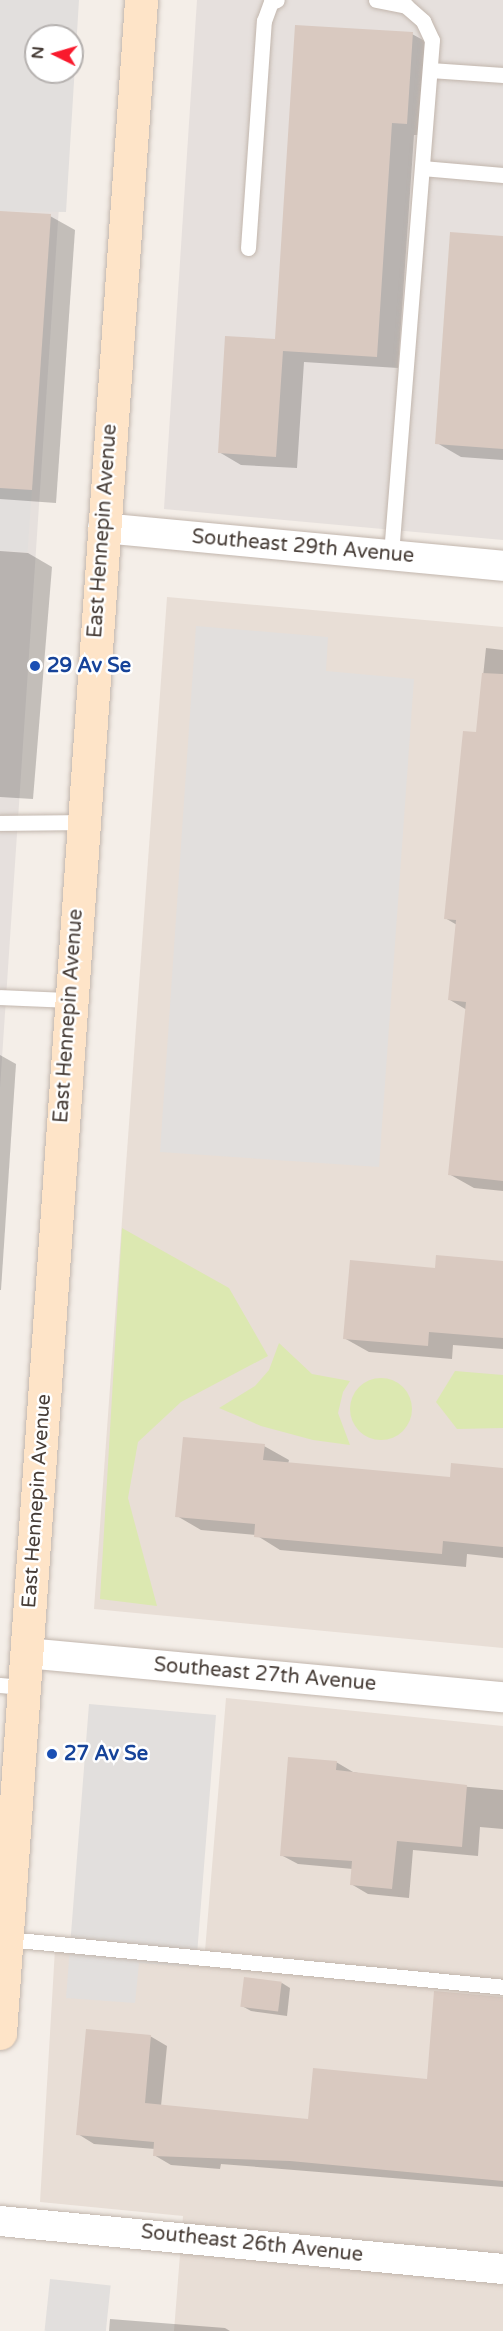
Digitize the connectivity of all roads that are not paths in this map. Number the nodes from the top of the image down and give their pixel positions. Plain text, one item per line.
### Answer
1 (141, 0) edge
2 (277, 0) edge
3 (376, 0) edge
4 (430, 70) junction
5 (503, 75) edge
6 (422, 168) junction
7 (503, 175) edge
8 (248, 248) dead end
9 (104, 528) junction
10 (391, 554) junction
11 (503, 566) edge
12 (83, 822) junction
13 (0, 823) edge
14 (0, 997) edge
15 (70, 1000) junction
16 (26, 1653) junction
17 (11, 1686) edge
18 (503, 1697) edge
19 (5, 1894) edge
20 (7, 1939) junction
21 (503, 1987) edge
22 (0, 2033) edge
23 (0, 2221) edge
24 (503, 2269) edge

1 - 9 main road, East Hennepin Avenue
2 - 8 lane
3 - 4 lane
4 - 5 lane
4 - 6 lane
6 - 7 lane
6 - 10 lane
9 - 10 street, Southeast 29th Avenue
9 - 12 main road, East Hennepin Avenue
10 - 11 street, Southeast 29th Avenue
12 - 13 lane
12 - 15 main road, East Hennepin Avenue
14 - 15 lane
15 - 16 main road, East Hennepin Avenue
16 - 17 main road, East Hennepin Avenue
16 - 18 street, Southeast 27th Avenue
17 - 19 main road, East Hennepin Avenue
19 - 20 main road, East Hennepin Avenue
20 - 21 lane
20 - 22 main road, East Hennepin Avenue
23 - 24 street, Southeast 26th Avenue

